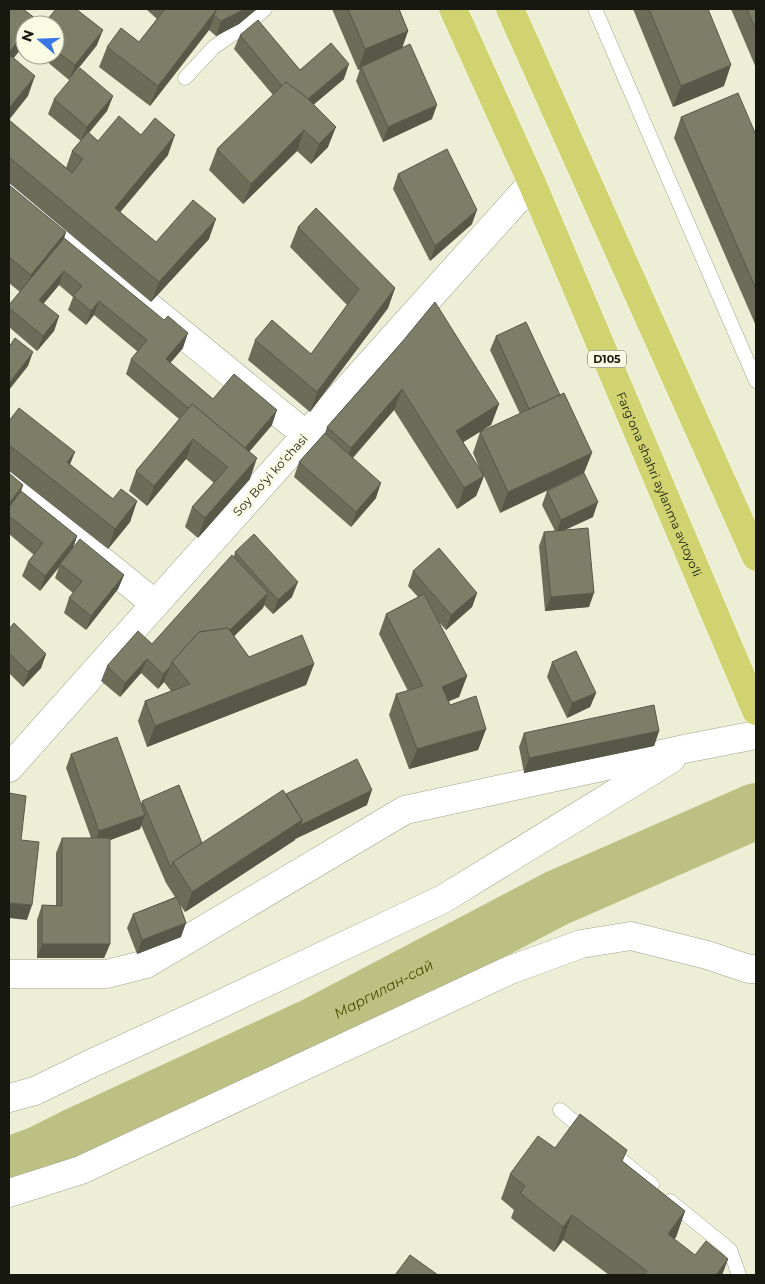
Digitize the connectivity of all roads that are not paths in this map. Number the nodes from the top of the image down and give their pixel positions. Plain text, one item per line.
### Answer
1 (265, 9) edge
2 (453, 9) edge
3 (510, 9) edge
4 (595, 9) edge
5 (185, 78) dead end
6 (532, 183) junction
7 (9, 192) edge
8 (756, 380) edge
9 (306, 434) junction
10 (9, 485) edge
11 (756, 557) edge
12 (155, 604) junction
13 (756, 710) edge
14 (756, 735) edge
15 (689, 748) junction
16 (9, 768) edge
17 (756, 969) edge
18 (9, 974) edge
19 (9, 1098) edge
20 (560, 1110) dead end
21 (9, 1193) edge
22 (739, 1275) edge

1 - 5 lane
2 - 6 highway, Farg‘ona shahri aylanma avtoyo‘li / D105
3 - 11 highway
4 - 8 lane
6 - 9 street, Soy Boʻyi koʻchasi
6 - 13 highway, Farg‘ona shahri aylanma avtoyo‘li / D105
7 - 9 street
9 - 12 street, Soy Boʻyi koʻchasi
10 - 12 street
12 - 16 street, Soy Boʻyi koʻchasi
14 - 15 street
15 - 18 street
15 - 19 street
17 - 21 street
20 - 22 lane

